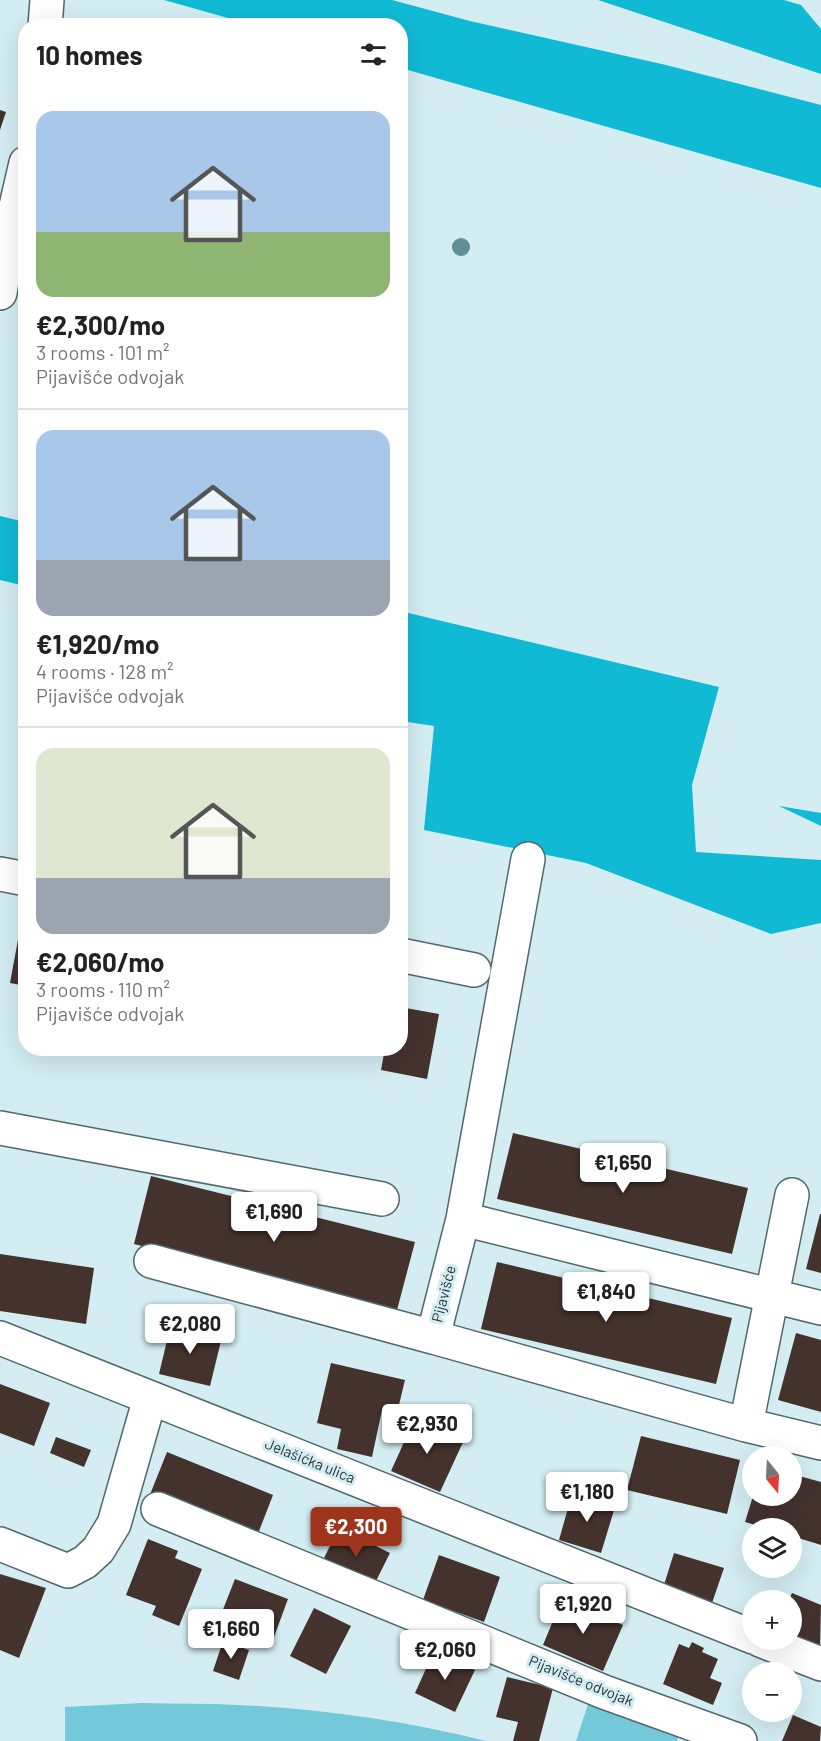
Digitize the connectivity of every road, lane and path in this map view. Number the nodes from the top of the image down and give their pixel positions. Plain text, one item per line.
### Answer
1 (47, 0) edge
2 (46, 18) edge
3 (18, 198) edge
4 (0, 293) edge
5 (528, 859) dead end
6 (0, 874) edge
7 (18, 877) edge
8 (408, 957) edge
9 (474, 970) dead end
10 (0, 1128) edge
11 (792, 1195) dead end
12 (382, 1199) dead end
13 (463, 1219) junction
14 (151, 1261) dead end
15 (771, 1295) junction
16 (821, 1308) edge
17 (433, 1337) junction
18 (0, 1338) edge
19 (150, 1398) junction
20 (746, 1425) junction
21 (821, 1443) edge
22 (158, 1509) dead end
23 (0, 1544) edge
24 (742, 1633) edge
25 (785, 1650) edge
26 (821, 1664) edge
27 (740, 1741) edge

1 - 2 street
3 - 4 street
5 - 13 street, Pijavišće
6 - 7 street
8 - 9 street
10 - 12 street
11 - 15 street
13 - 15 street
13 - 17 street, Pijavišće
14 - 17 street
15 - 16 street
15 - 20 street
17 - 20 street, Pijavišće
18 - 19 street, Jelašićka ulica
19 - 23 street
19 - 24 street, Jelašićka ulica
20 - 21 street, Pijavišće
22 - 27 street, Pijavišće odvojak
25 - 26 street

